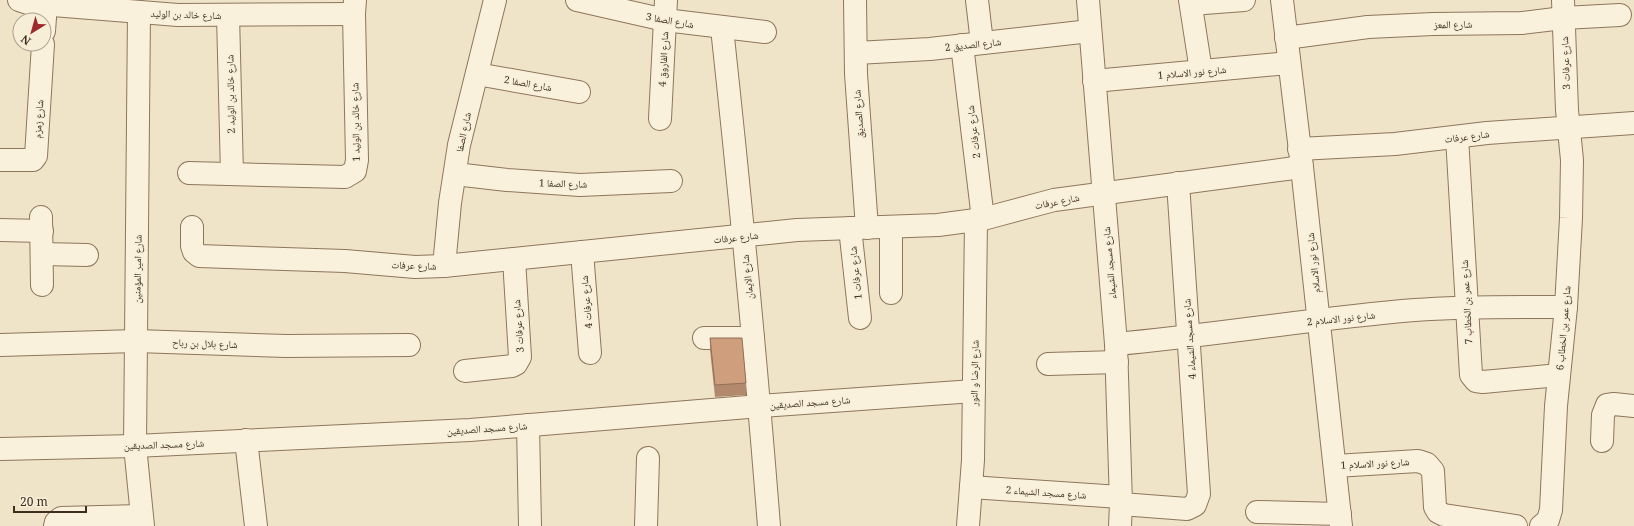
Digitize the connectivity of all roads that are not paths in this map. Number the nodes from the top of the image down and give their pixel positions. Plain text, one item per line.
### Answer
1 (19, 0) edge
2 (495, 0) edge
3 (577, 0) edge
4 (855, 0) edge
5 (977, 0) edge
6 (1088, 0) edge
7 (1244, 0) edge
8 (1282, 0) edge
9 (1191, 2) edge
10 (46, 4) junction
11 (354, 7) edge
12 (1563, 9) edge
13 (666, 10) edge
14 (45, 12) edge
15 (139, 12) junction
16 (228, 15) junction
17 (1620, 15) dead end
18 (722, 28) junction
19 (1090, 31) junction
20 (765, 32) dead end
21 (1286, 38) junction
22 (972, 44) junction
23 (42, 52) edge
24 (856, 53) junction
25 (1289, 63) junction
26 (1201, 71) junction
27 (477, 74) junction
28 (1094, 81) junction
29 (579, 92) dead end
30 (660, 119) dead end
31 (1634, 123) edge
32 (1569, 127) junction
33 (1457, 137) junction
34 (1301, 158) junction
35 (0, 160) edge
36 (189, 172) dead end
37 (232, 174) junction
38 (455, 174) junction
39 (671, 181) dead end
40 (1178, 183) junction
41 (1103, 193) junction
42 (979, 219) junction
43 (192, 227) dead end
44 (891, 227) junction
45 (859, 228) junction
46 (0, 230) edge
47 (742, 236) junction
48 (582, 252) junction
49 (42, 254) junction
50 (87, 255) dead end
51 (514, 259) junction
52 (444, 266) junction
53 (42, 285) dead end
54 (891, 293) dead end
55 (1566, 307) junction
56 (1466, 308) junction
57 (860, 318) dead end
58 (1319, 320) junction
59 (1189, 337) junction
60 (704, 338) dead end
61 (753, 338) junction
62 (136, 342) junction
63 (0, 345) edge
64 (410, 345) dead end
65 (590, 353) dead end
66 (1117, 353) junction
67 (1048, 364) dead end
68 (465, 371) dead end
69 (1559, 375) junction
70 (974, 392) junction
71 (760, 406) junction
72 (1634, 406) edge
73 (528, 425) junction
74 (246, 440) junction
75 (1602, 441) dead end
76 (135, 446) junction
77 (0, 449) edge
78 (648, 458) dead end
79 (1335, 466) junction
80 (971, 486) junction
81 (1199, 494) joint
82 (1120, 501) junction
83 (1257, 512) dead end
84 (1340, 520) edge
85 (142, 521) edge
86 (54, 526) edge
87 (256, 526) edge
88 (530, 526) edge
89 (646, 526) edge
90 (769, 526) edge
91 (968, 526) edge
92 (1120, 526) edge
93 (1516, 526) edge
94 (1541, 526) edge

1 - 10 street, شارع خالد بن الوليد
2 - 27 street, شارع الصفا
3 - 13 street, شارع الصفا 3
4 - 24 street, شارع الصديق
5 - 22 street, شارع عرفات 2
6 - 19 street, شارع مسجد الشيماء
7 - 9 street
8 - 21 street, شارع نور الاسلام
9 - 26 street
10 - 14 street
10 - 15 street, شارع خالد بن الوليد
11 - 16 street, شارع خالد بن الوليد
11 - 37 street, شارع خالد بن الوليد 1
12 - 17 street, شارع المعز
12 - 21 street, شارع المعز
12 - 32 street, شارع عرفات 3
13 - 18 street, شارع الصفا 3
13 - 30 street, شارع الفاروق 4
15 - 16 street, شارع خالد بن الوليد
15 - 62 street, شارع امير المؤمنين
16 - 37 street, شارع خالد بن الوليد 2
18 - 20 street, شارع الصفا 3
18 - 47 street, شارع الايمان
19 - 22 street, شارع الصديق 2
19 - 28 street, شارع مسجد الشيماء
21 - 25 street, شارع نور الاسلام
22 - 24 street, شارع الصديق 2
22 - 42 street, شارع عرفات 2
23 - 35 street, شارع زمزم
24 - 45 street, شارع الصديق
25 - 26 street, شارع نور الاسلام 1
25 - 34 street, شارع نور الاسلام
26 - 28 street, شارع نور الاسلام 1
27 - 29 street, شارع الصفا 2
27 - 38 street, شارع الصفا
28 - 41 street, شارع مسجد الشيماء
31 - 32 street, شارع عرفات
32 - 33 street, شارع عرفات
32 - 55 street, شارع عمر بن الخطاب 6
33 - 34 street, شارع عرفات
33 - 56 street, شارع عمر بن الخطاب 7
34 - 40 street, شارع عرفات
34 - 58 street, شارع نور الاسلام
36 - 37 street, شارع خالد بن الوليد 1
38 - 39 street, شارع الصفا 1
38 - 52 street, شارع الصفا
40 - 41 street, شارع عرفات
40 - 59 street, شارع مسجد الشيماء 4
41 - 42 street, شارع عرفات
41 - 66 street, شارع مسجد الشيماء
42 - 44 street, شارع عرفات
42 - 70 street, شارع الرضا و النور
43 - 52 street, شارع عرفات
44 - 45 street, شارع عرفات
44 - 54 street
45 - 47 street, شارع عرفات
45 - 57 street, شارع عرفات 1
46 - 49 street
47 - 48 street, شارع عرفات
47 - 61 street, شارع الايمان
48 - 51 street, شارع عرفات
48 - 65 street, شارع عرفات 4
49 - 50 street
49 - 53 street
51 - 52 street, شارع عرفات
51 - 68 street, شارع عرفات 3
55 - 56 street, شارع نور الاسلام 2
55 - 69 street, شارع عمر بن الخطاب 6
56 - 58 street, شارع نور الاسلام 2
56 - 69 street, شارع عمر بن الخطاب 7
58 - 59 street, شارع نور الاسلام 2
58 - 79 street, شارع نور الاسلام
59 - 66 street, شارع نور الاسلام 2
59 - 81 street, شارع مسجد الشيماء 4
60 - 61 street
61 - 71 street, شارع الايمان
62 - 63 street, شارع بلال بن رباح
62 - 64 street, شارع بلال بن رباح
62 - 76 street, شارع امير المؤمنين
66 - 67 street, شارع نور الاسلام 2
66 - 82 street, شارع مسجد الشيماء
69 - 94 street, شارع عمر بن الخطاب 6
70 - 71 street, شارع مسجد الصديقين
70 - 80 street, شارع الرضا و النور
71 - 73 street, شارع مسجد الصديقين
71 - 90 street, شارع الايمان
72 - 75 street
73 - 74 street, شارع مسجد الصديقين
73 - 88 street
74 - 76 street, شارع مسجد الصديقين
74 - 87 street
76 - 77 street, شارع مسجد الصديقين
76 - 85 street, شارع امير المؤمنين
78 - 89 street
79 - 84 street, شارع نور الاسلام
79 - 93 street, شارع نور الاسلام 1
80 - 82 street, شارع مسجد الشيماء 2
80 - 91 street, شارع الرضا و النور
81 - 82 street, شارع مسجد الشيماء 2
82 - 92 street, شارع مسجد الشيماء
83 - 84 street
85 - 86 street

